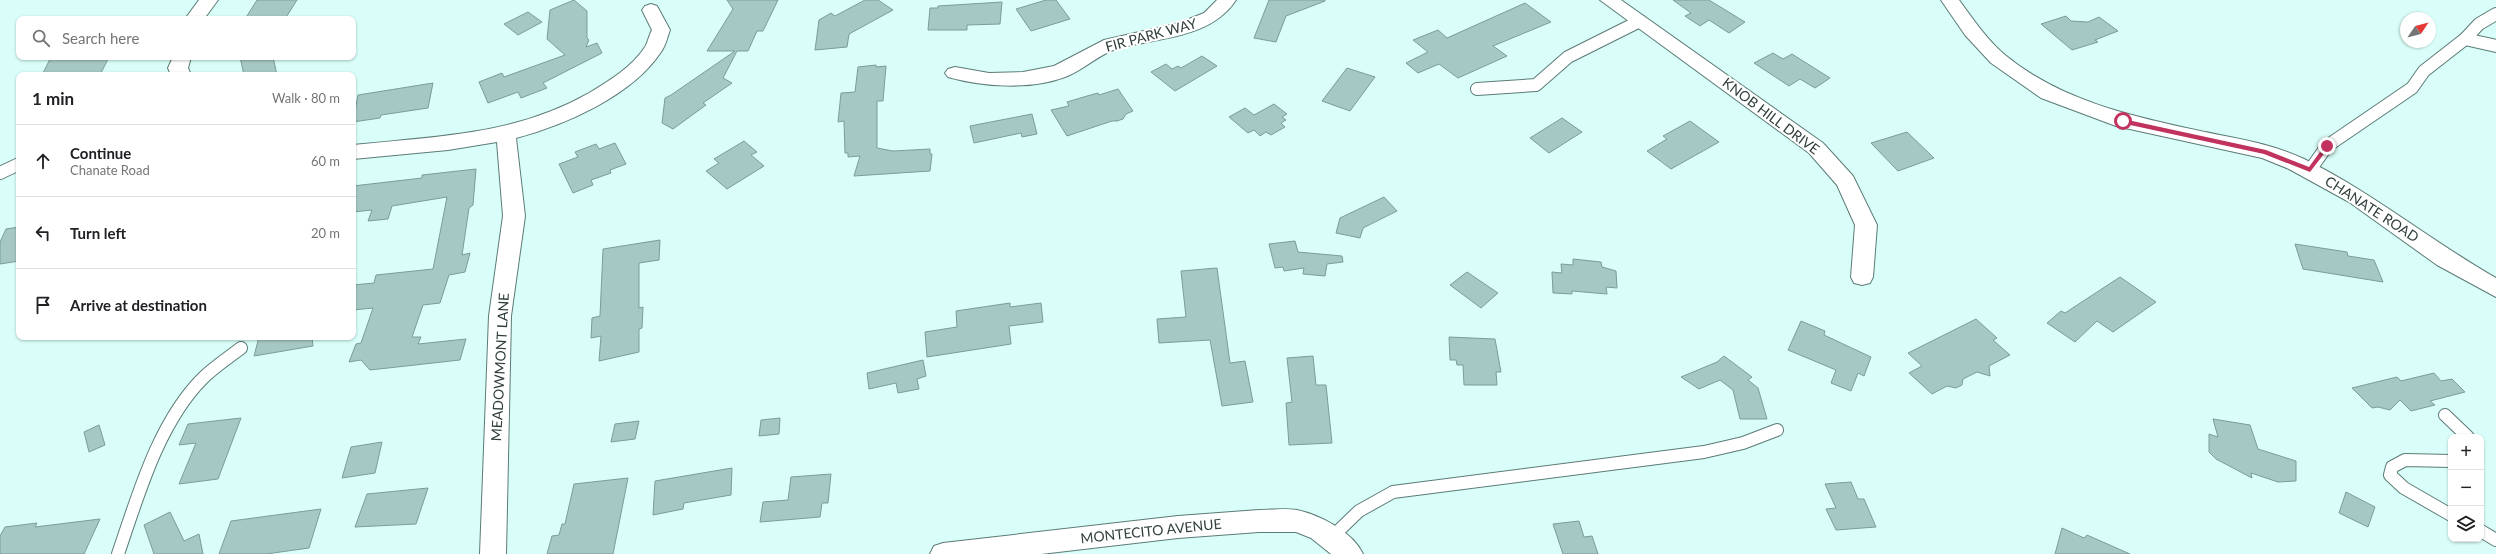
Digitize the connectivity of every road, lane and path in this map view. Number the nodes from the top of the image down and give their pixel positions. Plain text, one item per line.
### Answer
1 (209, 0) edge
2 (1228, 0) edge
3 (1609, 0) edge
4 (1950, 0) edge
5 (651, 10) dead end
6 (2496, 14) edge
7 (196, 16) edge
8 (1640, 21) junction
9 (2465, 39) junction
10 (2496, 46) edge
11 (181, 60) edge
12 (179, 72) edge
13 (955, 73) dead end
14 (1477, 89) dead end
15 (506, 134) junction
16 (356, 152) edge
17 (16, 165) edge
18 (2310, 170) junction
19 (0, 172) edge
20 (1862, 277) dead end
21 (2496, 289) edge
22 (241, 348) dead end
23 (2445, 415) dead end
24 (1777, 430) dead end
25 (2466, 434) edge
26 (2448, 461) edge
27 (2448, 513) edge
28 (2484, 534) edge
29 (1331, 538) junction
30 (2496, 540) edge
31 (118, 554) edge
32 (493, 554) edge
33 (943, 554) edge
34 (1350, 554) edge

1 - 7 street
2 - 13 street, FIR PARK WAY
3 - 8 street, KNOB HILL DRIVE
4 - 18 street, CHANATE ROAD
5 - 15 street
6 - 9 lane
8 - 14 lane
8 - 20 street, KNOB HILL DRIVE
9 - 10 lane
9 - 18 lane
11 - 12 street
15 - 16 street
15 - 32 street, MEADOWMONT LANE
17 - 19 lane
18 - 21 street, CHANATE ROAD
22 - 31 lane
23 - 25 lane
24 - 29 lane
26 - 27 lane
28 - 30 lane
29 - 33 street, MONTECITO AVENUE
29 - 34 street, MONTECITO AVENUE

